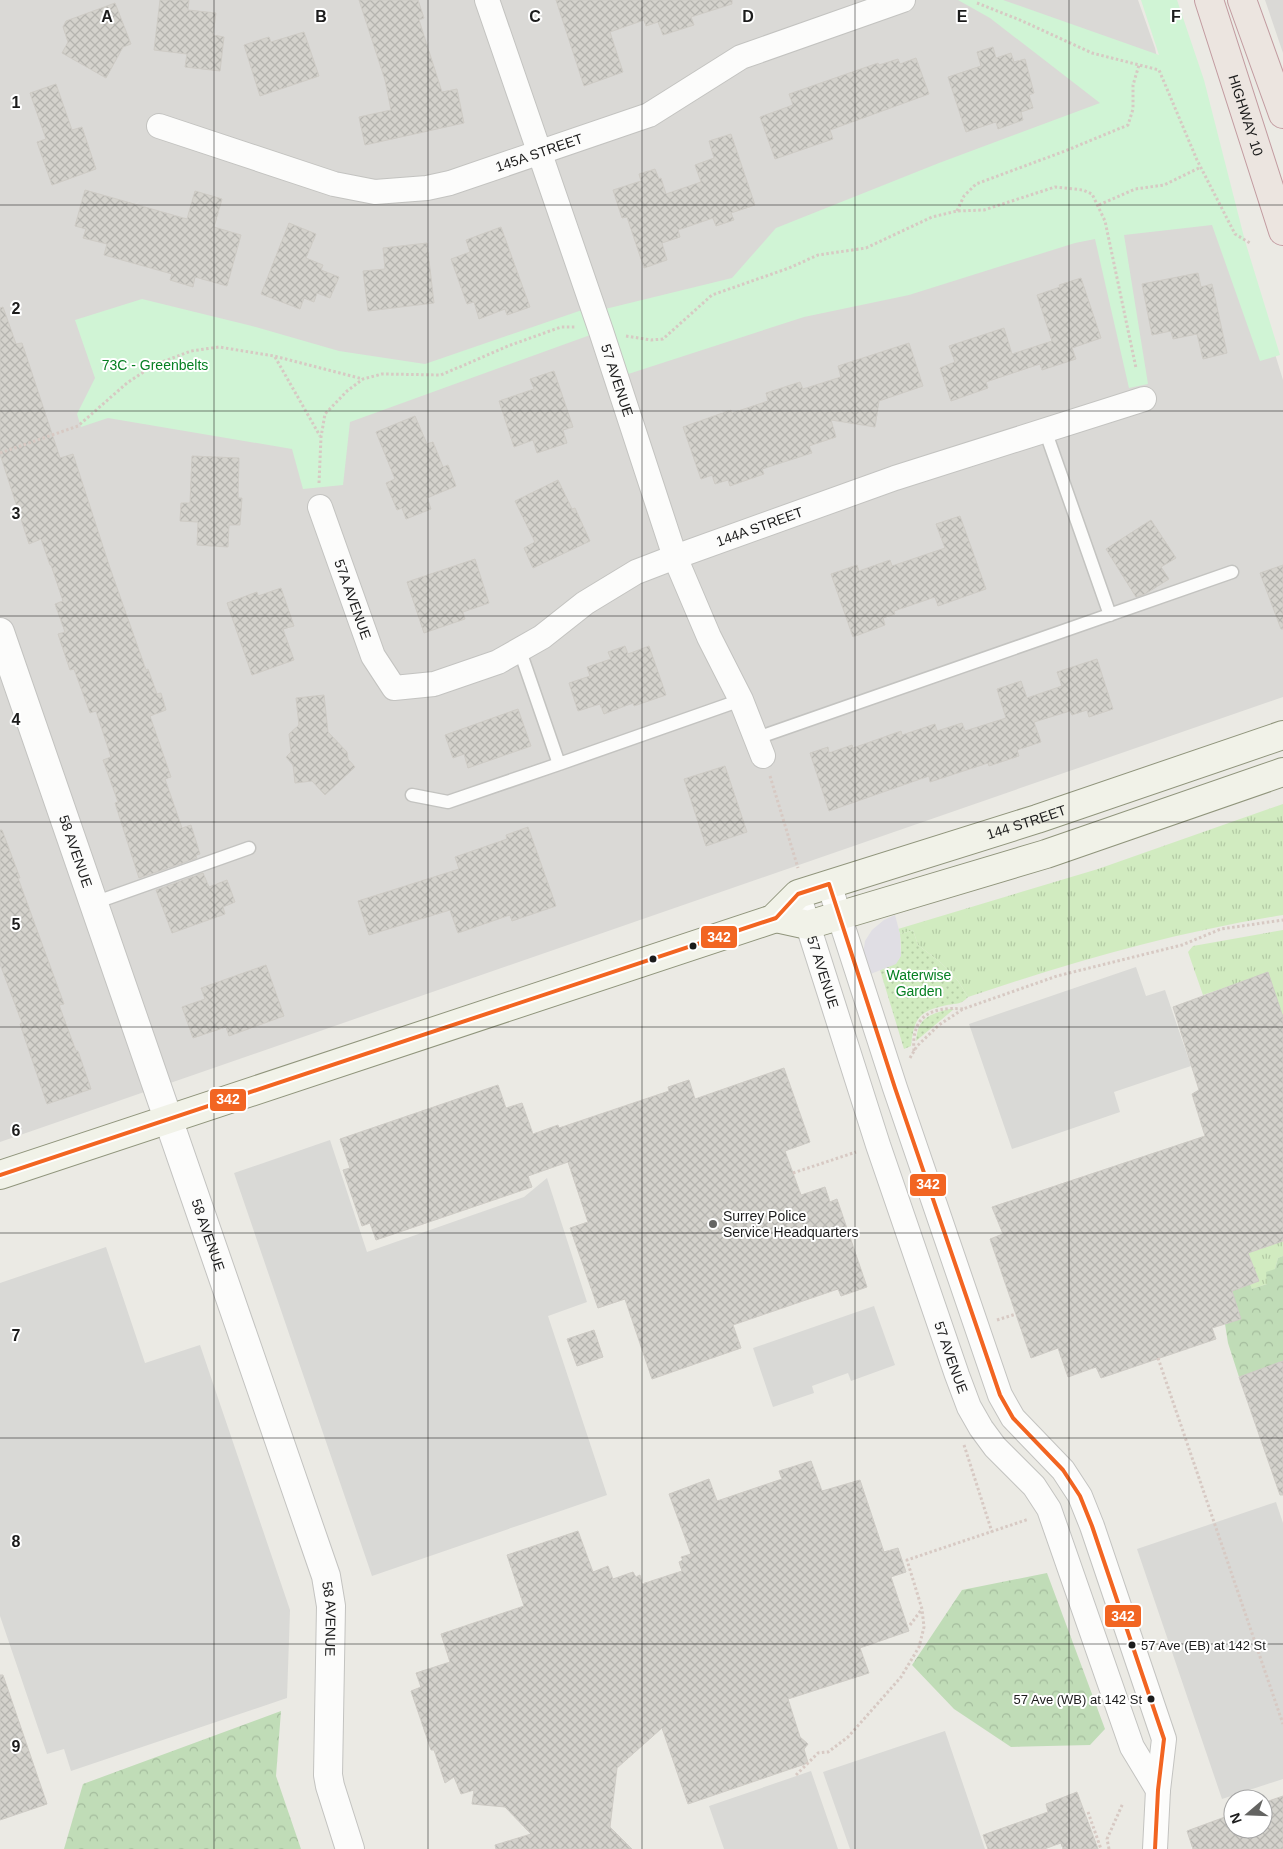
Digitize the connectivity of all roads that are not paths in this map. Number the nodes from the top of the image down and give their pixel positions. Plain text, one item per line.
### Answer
1 (487, 0) edge
2 (903, 0) edge
3 (1209, 0) edge
4 (1242, 0) edge
5 (1283, 114) edge
6 (159, 126) dead end
7 (539, 153) junction
8 (1283, 231) edge
9 (1144, 399) dead end
10 (1045, 430) junction
11 (320, 507) dead end
12 (675, 557) junction
13 (1232, 572) dead end
14 (1110, 615) junction
15 (0, 632) edge
16 (520, 651) junction
17 (394, 688) joint
18 (741, 700) junction
19 (1283, 735) edge
20 (760, 747) joint
21 (559, 764) junction
22 (1283, 772) edge
23 (412, 795) dead end
24 (249, 848) dead end
25 (798, 882) junction
26 (829, 884) junction
27 (94, 903) junction
28 (840, 916) junction
29 (776, 918) junction
30 (808, 925) junction
31 (169, 1119) junction
32 (0, 1175) edge
33 (1158, 1790) junction
34 (350, 1849) edge
35 (1155, 1849) edge

1 - 7 street, 57 AVENUE
2 - 7 street, 145A STREET
3 - 8 highway, HIGHWAY 10
4 - 5 highway
6 - 7 street, 145A STREET
7 - 12 street, 57 AVENUE
9 - 10 street, 144A STREET
10 - 12 street, 144A STREET
10 - 14 lane
11 - 17 street, 57A AVENUE
12 - 16 street, 144A STREET
12 - 18 street, 57 AVENUE
13 - 14 lane
14 - 20 lane
15 - 27 street, 58 AVENUE
16 - 17 street, 144A STREET
16 - 21 lane
18 - 20 street, 57 AVENUE
18 - 21 lane
19 - 26 main road, 144 STREET
21 - 23 lane
22 - 28 main road
24 - 27 lane
25 - 26 main road, 144 STREET
25 - 29 main road, 144 STREET
25 - 30 street, 57 AVENUE
26 - 28 street
27 - 31 street, 58 AVENUE
28 - 30 main road
28 - 33 street
29 - 30 main road
29 - 31 main road, 144 STREET
30 - 33 street, 57 AVENUE
31 - 32 main road, 144 STREET
31 - 34 street, 58 AVENUE
33 - 35 street

